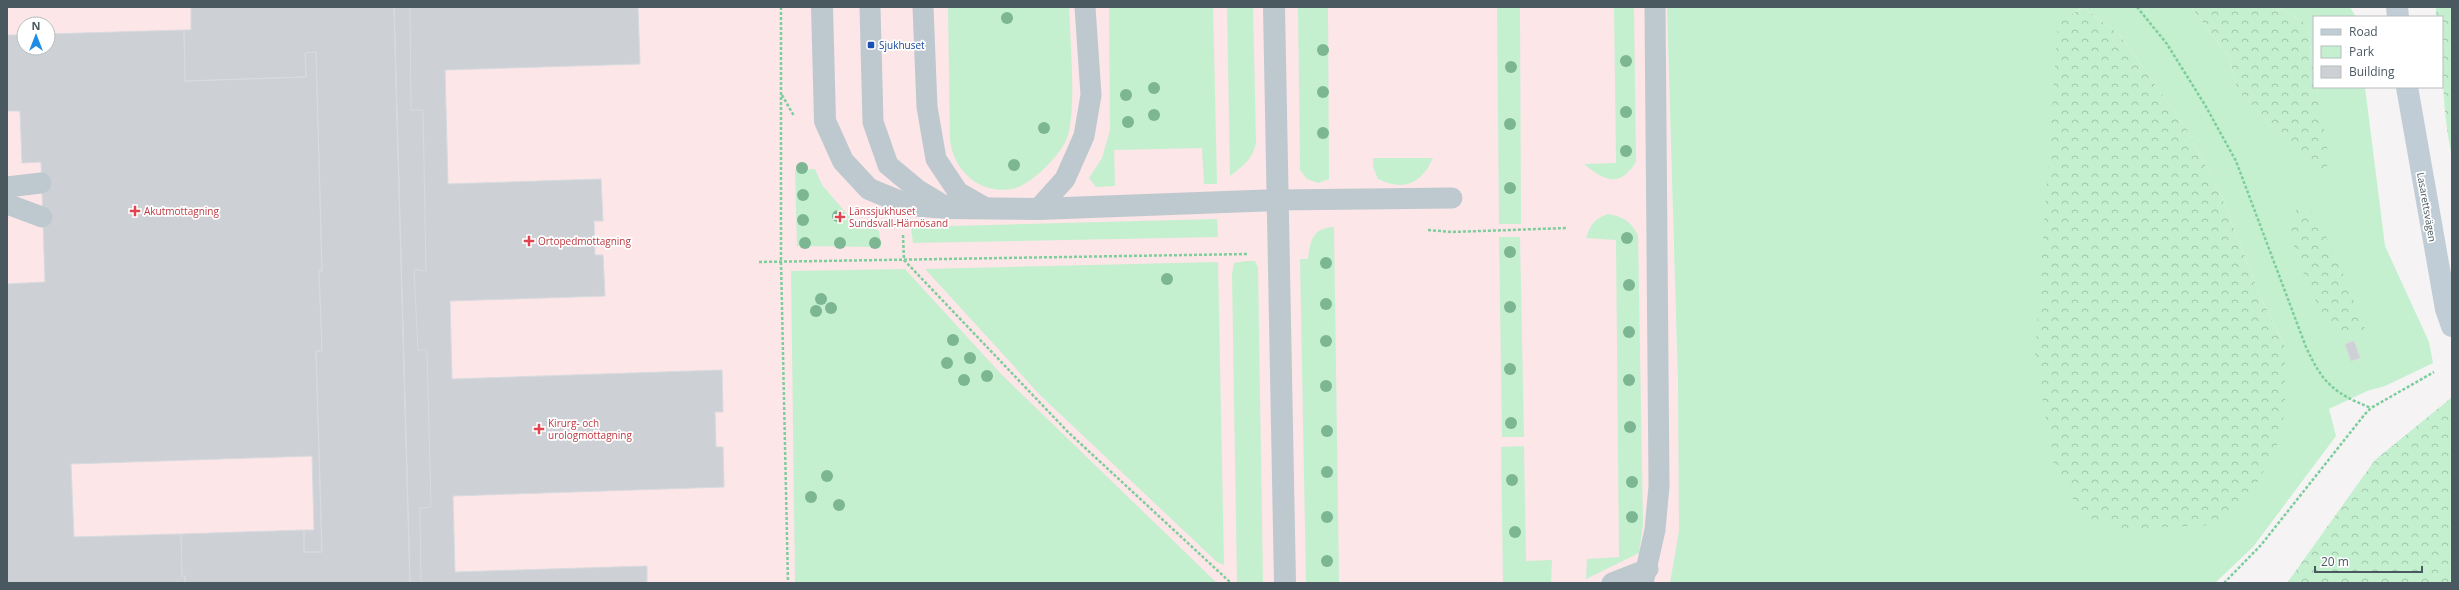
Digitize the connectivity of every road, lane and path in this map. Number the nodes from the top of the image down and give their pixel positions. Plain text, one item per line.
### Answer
1 (781, 7) edge
2 (822, 7) edge
3 (870, 7) edge
4 (923, 7) edge
5 (1085, 7) edge
6 (1274, 7) edge
7 (1655, 7) edge
8 (2137, 7) edge
9 (2408, 88) edge
10 (782, 95) junction
11 (796, 121) dead end
12 (41, 183) dead end
13 (7, 187) edge
14 (1452, 198) dead end
15 (1277, 200) junction
16 (7, 204) edge
17 (948, 208) junction
18 (986, 208) junction
19 (1038, 209) junction
20 (42, 216) dead end
21 (1567, 228) dead end
22 (1425, 230) dead end
23 (896, 231) dead end
24 (1278, 253) junction
25 (904, 260) junction
26 (759, 262) dead end
27 (781, 262) junction
28 (2452, 326) edge
29 (2434, 372) dead end
30 (2371, 408) junction
31 (1645, 576) edge
32 (788, 583) edge
33 (1231, 583) edge
34 (1285, 583) edge
35 (1612, 583) edge
36 (2224, 583) edge

1 - 10 path
2 - 17 street
3 - 17 lane
4 - 18 lane
5 - 19 lane
6 - 15 street
7 - 31 lane
8 - 30 path
9 - 28 street, Lasarettsvägen
10 - 11 path
10 - 27 path
12 - 13 lane
14 - 15 lane
15 - 19 street
15 - 24 street
16 - 20 lane
17 - 18 street
18 - 19 street
21 - 22 path
23 - 25 path
24 - 25 path
24 - 34 street
25 - 27 path
25 - 33 path
26 - 27 path
27 - 32 path
29 - 30 path
30 - 36 path
31 - 35 lane

